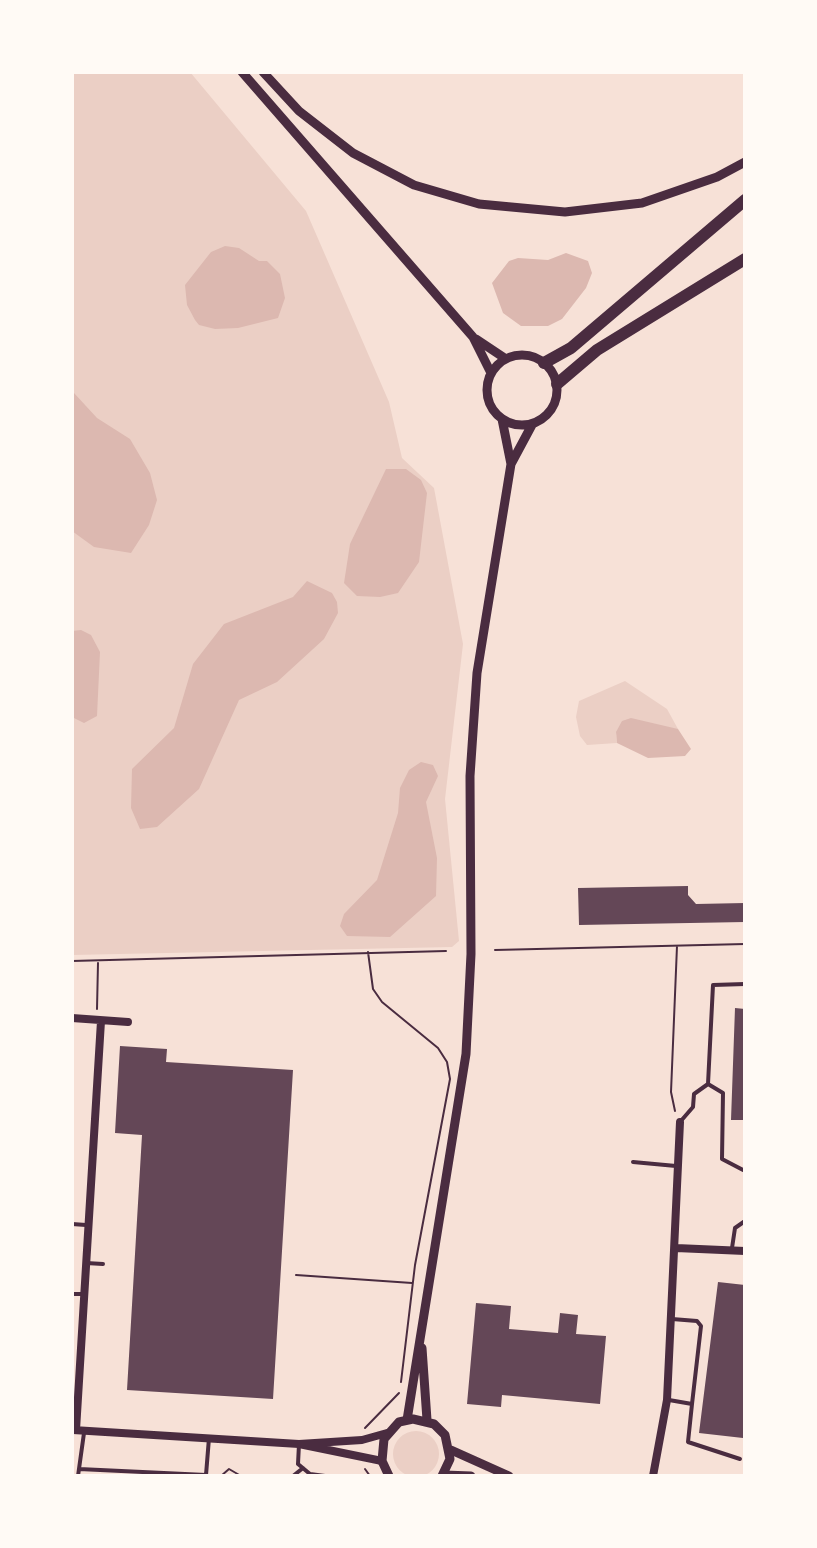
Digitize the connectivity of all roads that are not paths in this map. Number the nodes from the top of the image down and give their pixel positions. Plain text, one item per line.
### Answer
1 (242, 72) edge
2 (263, 72) edge
3 (745, 162) edge
4 (745, 200) edge
5 (745, 259) edge
6 (473, 337) junction
7 (506, 359) junction
8 (544, 363) junction
9 (491, 373) junction
10 (557, 384) junction
11 (502, 419) junction
12 (533, 423) junction
13 (511, 464) junction
14 (745, 984) edge
15 (72, 1018) edge
16 (101, 1021) junction
17 (128, 1022) dead end
18 (708, 1084) junction
19 (680, 1122) joint
20 (633, 1162) dead end
21 (679, 1166) junction
22 (745, 1171) edge
23 (745, 1221) edge
24 (72, 1224) edge
25 (89, 1225) junction
26 (676, 1248) junction
27 (732, 1251) junction
28 (745, 1251) edge
29 (86, 1263) junction
30 (103, 1264) dead end
31 (72, 1294) edge
32 (84, 1294) junction
33 (423, 1316) junction
34 (672, 1319) junction
35 (667, 1400) junction
36 (692, 1404) junction
37 (407, 1420) junction
38 (427, 1420) junction
39 (77, 1430) edge
40 (387, 1433) junction
41 (209, 1438) junction
42 (299, 1444) junction
43 (451, 1450) junction
44 (740, 1459) dead end
45 (382, 1461) junction
46 (303, 1468) junction
47 (79, 1469) junction
48 (443, 1475) edge
49 (78, 1476) edge
50 (206, 1476) edge
51 (293, 1476) edge
52 (325, 1476) edge
53 (389, 1476) edge
54 (471, 1476) edge
55 (509, 1476) edge
56 (653, 1476) edge

1 - 6 street
2 - 3 street
4 - 8 highway
5 - 10 highway
6 - 7 street
6 - 9 street
7 - 8 street
7 - 9 street
8 - 10 street
9 - 11 street
10 - 12 street
11 - 12 street
11 - 13 street
12 - 13 street
13 - 33 street
14 - 18 lane
15 - 16 street
16 - 17 street
16 - 25 street
18 - 19 lane
18 - 22 lane
19 - 21 street
20 - 21 lane
21 - 26 street
23 - 27 lane
24 - 25 lane
25 - 29 street
26 - 27 street
26 - 34 street
27 - 28 street
29 - 30 lane
29 - 32 street
31 - 32 lane
32 - 39 street
33 - 37 street
33 - 38 street
34 - 35 street
34 - 36 lane
35 - 36 lane
35 - 56 street
36 - 44 lane
37 - 38 street
37 - 40 street
38 - 43 street
39 - 41 street
39 - 47 lane
40 - 42 street
40 - 45 street
41 - 42 street
41 - 50 lane
42 - 45 street
42 - 46 lane
43 - 48 street
43 - 55 street
45 - 53 street
46 - 51 lane
46 - 52 lane
47 - 49 lane
47 - 50 lane
48 - 54 street

